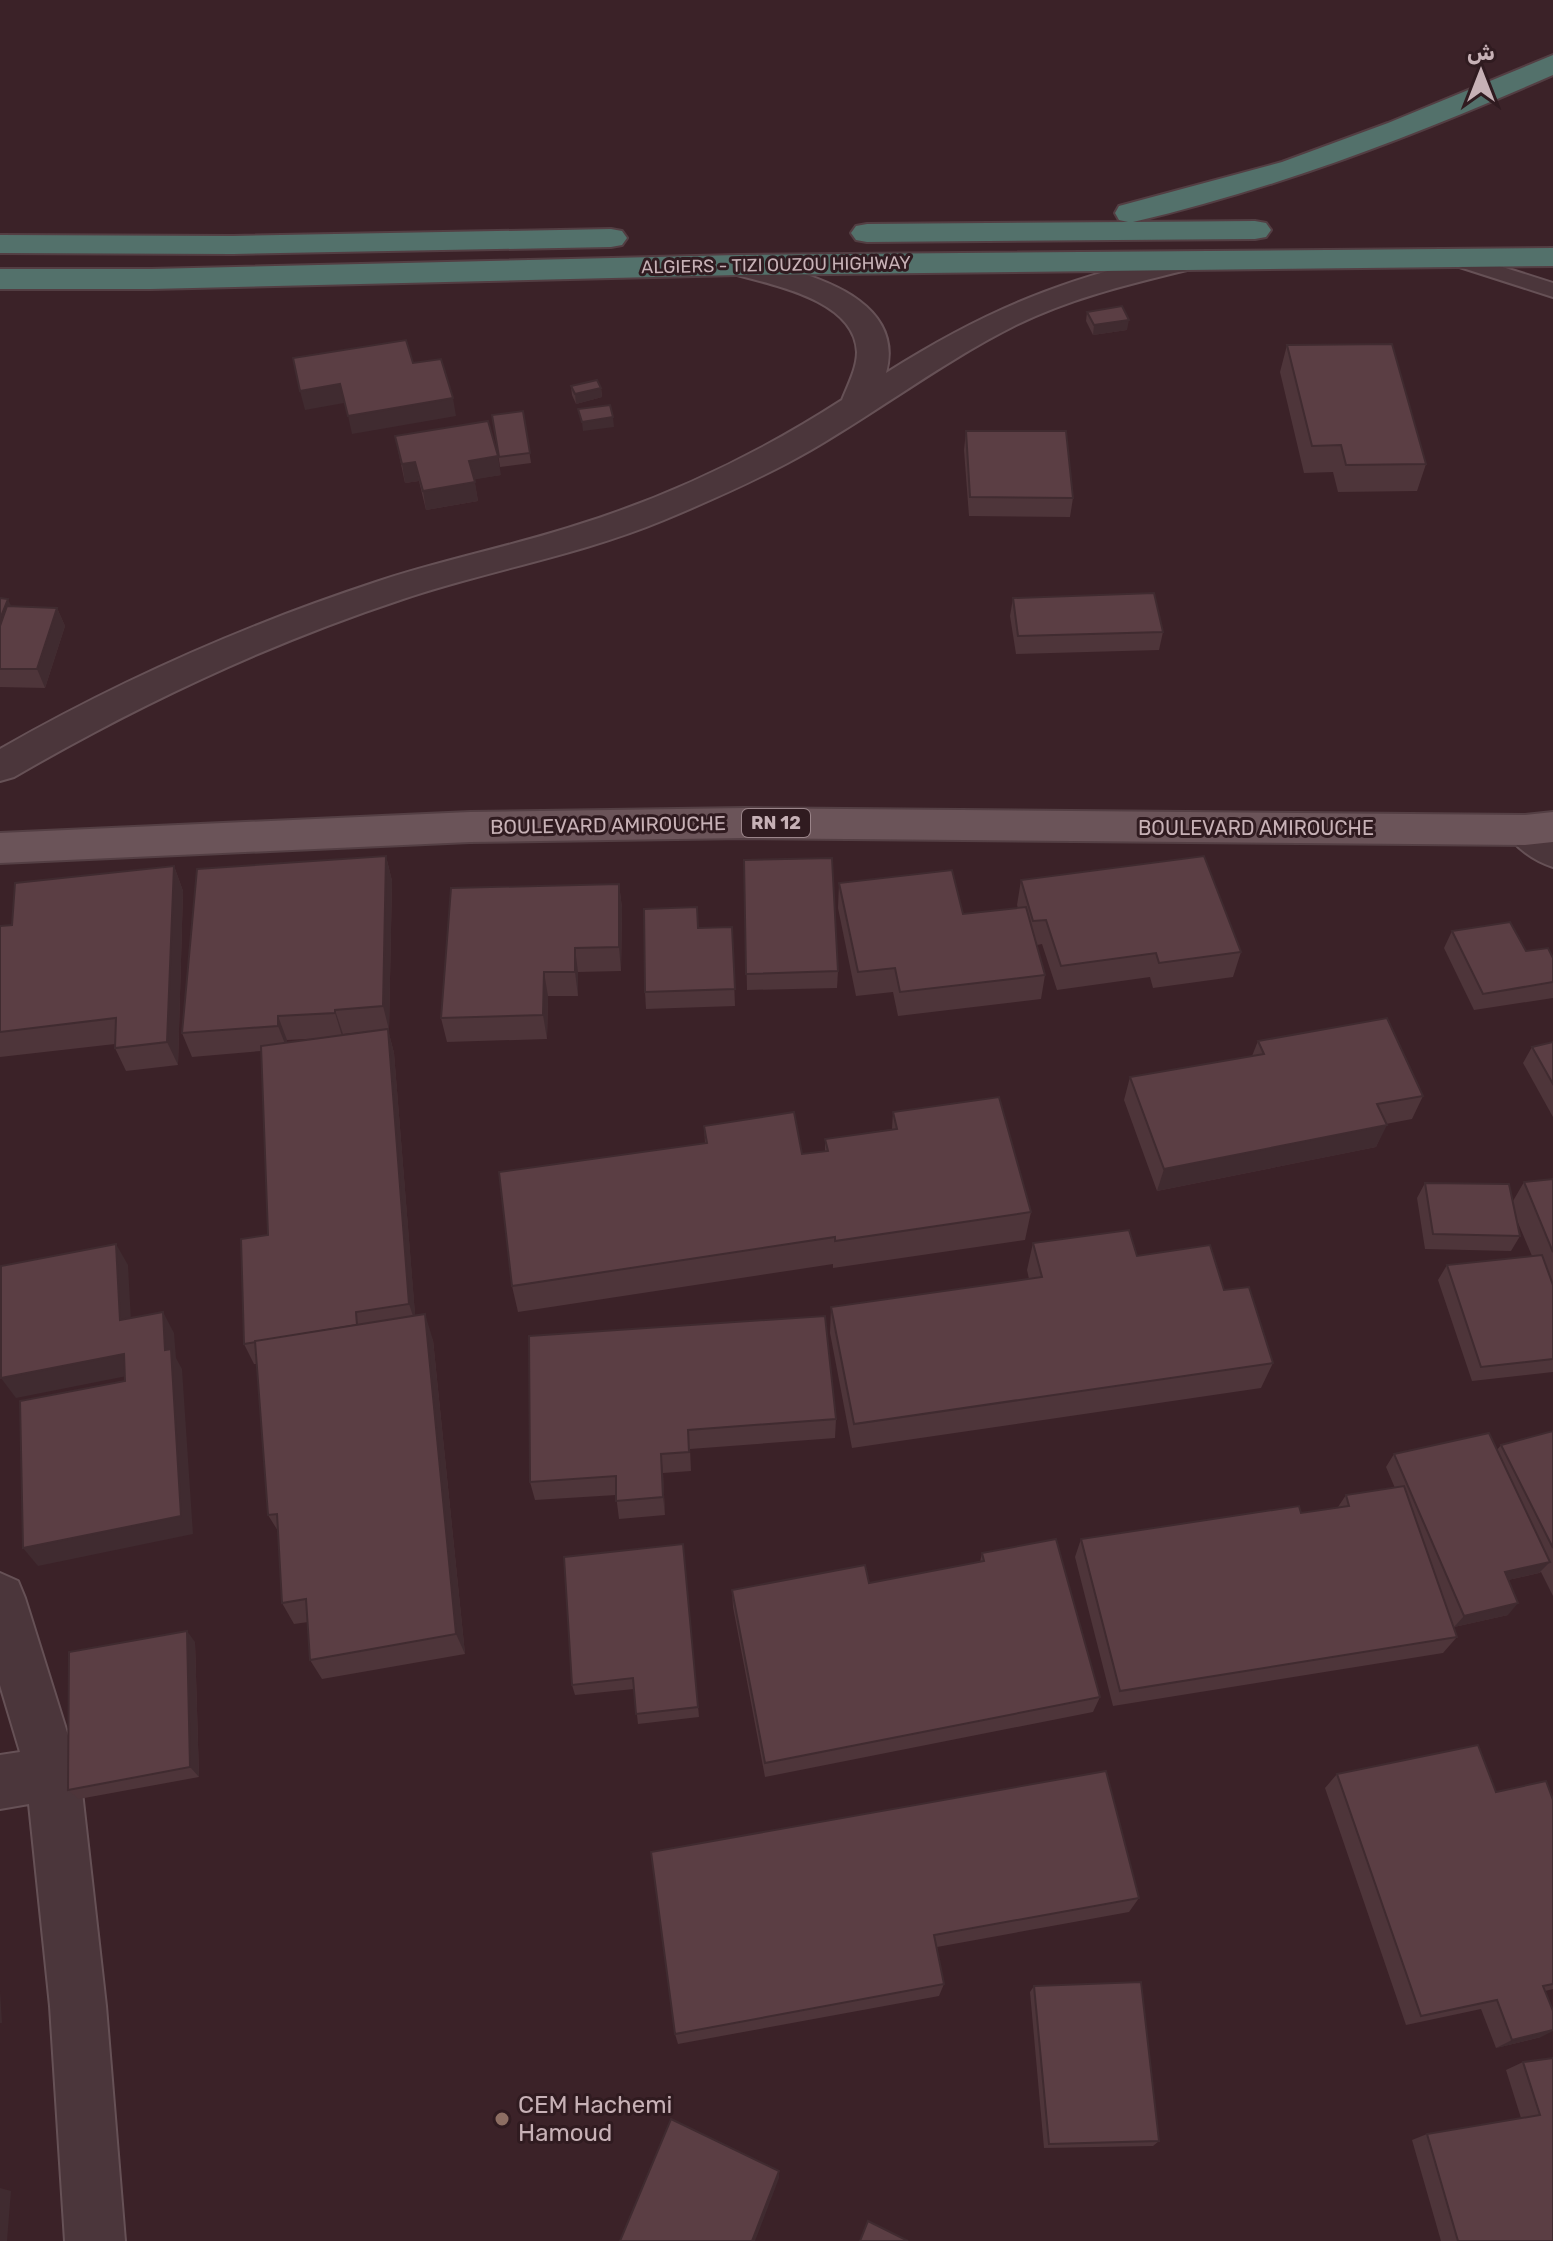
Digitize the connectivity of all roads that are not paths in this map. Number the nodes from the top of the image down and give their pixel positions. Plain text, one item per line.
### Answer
1 (1553, 64) edge
2 (1284, 229) dead end
3 (1411, 229) dead end
4 (1553, 229) edge
5 (1047, 230) junction
6 (841, 234) dead end
7 (716, 236) dead end
8 (638, 238) dead end
9 (0, 244) edge
10 (742, 250) junction
11 (1452, 257) junction
12 (1553, 257) edge
13 (1184, 261) junction
14 (0, 279) edge
15 (1553, 290) edge
16 (858, 404) junction
17 (0, 767) edge
18 (1544, 836) edge
19 (0, 848) edge
20 (0, 1598) edge
21 (53, 1774) junction
22 (0, 1782) edge
23 (95, 2241) edge

1 - 5 highway
2 - 5 highway, ALGIERS - TIZI OUZOU HIGHWAY
3 - 4 highway
5 - 6 highway, ALGIERS - TIZI OUZOU HIGHWAY
7 - 10 highway, ALGIERS - TIZI OUZOU HIGHWAY
8 - 9 highway, ALGIERS - TIZI OUZOU HIGHWAY
10 - 13 highway, ALGIERS - TIZI OUZOU HIGHWAY
10 - 14 highway, ALGIERS - TIZI OUZOU HIGHWAY
10 - 16 street
11 - 12 highway, ALGIERS - TIZI OUZOU HIGHWAY
11 - 13 highway, ALGIERS - TIZI OUZOU HIGHWAY
11 - 15 lane
13 - 16 street
16 - 17 street
18 - 19 main road, BOULEVARD AMIROUCHE / RN 12
20 - 21 street
21 - 22 street
21 - 23 street

